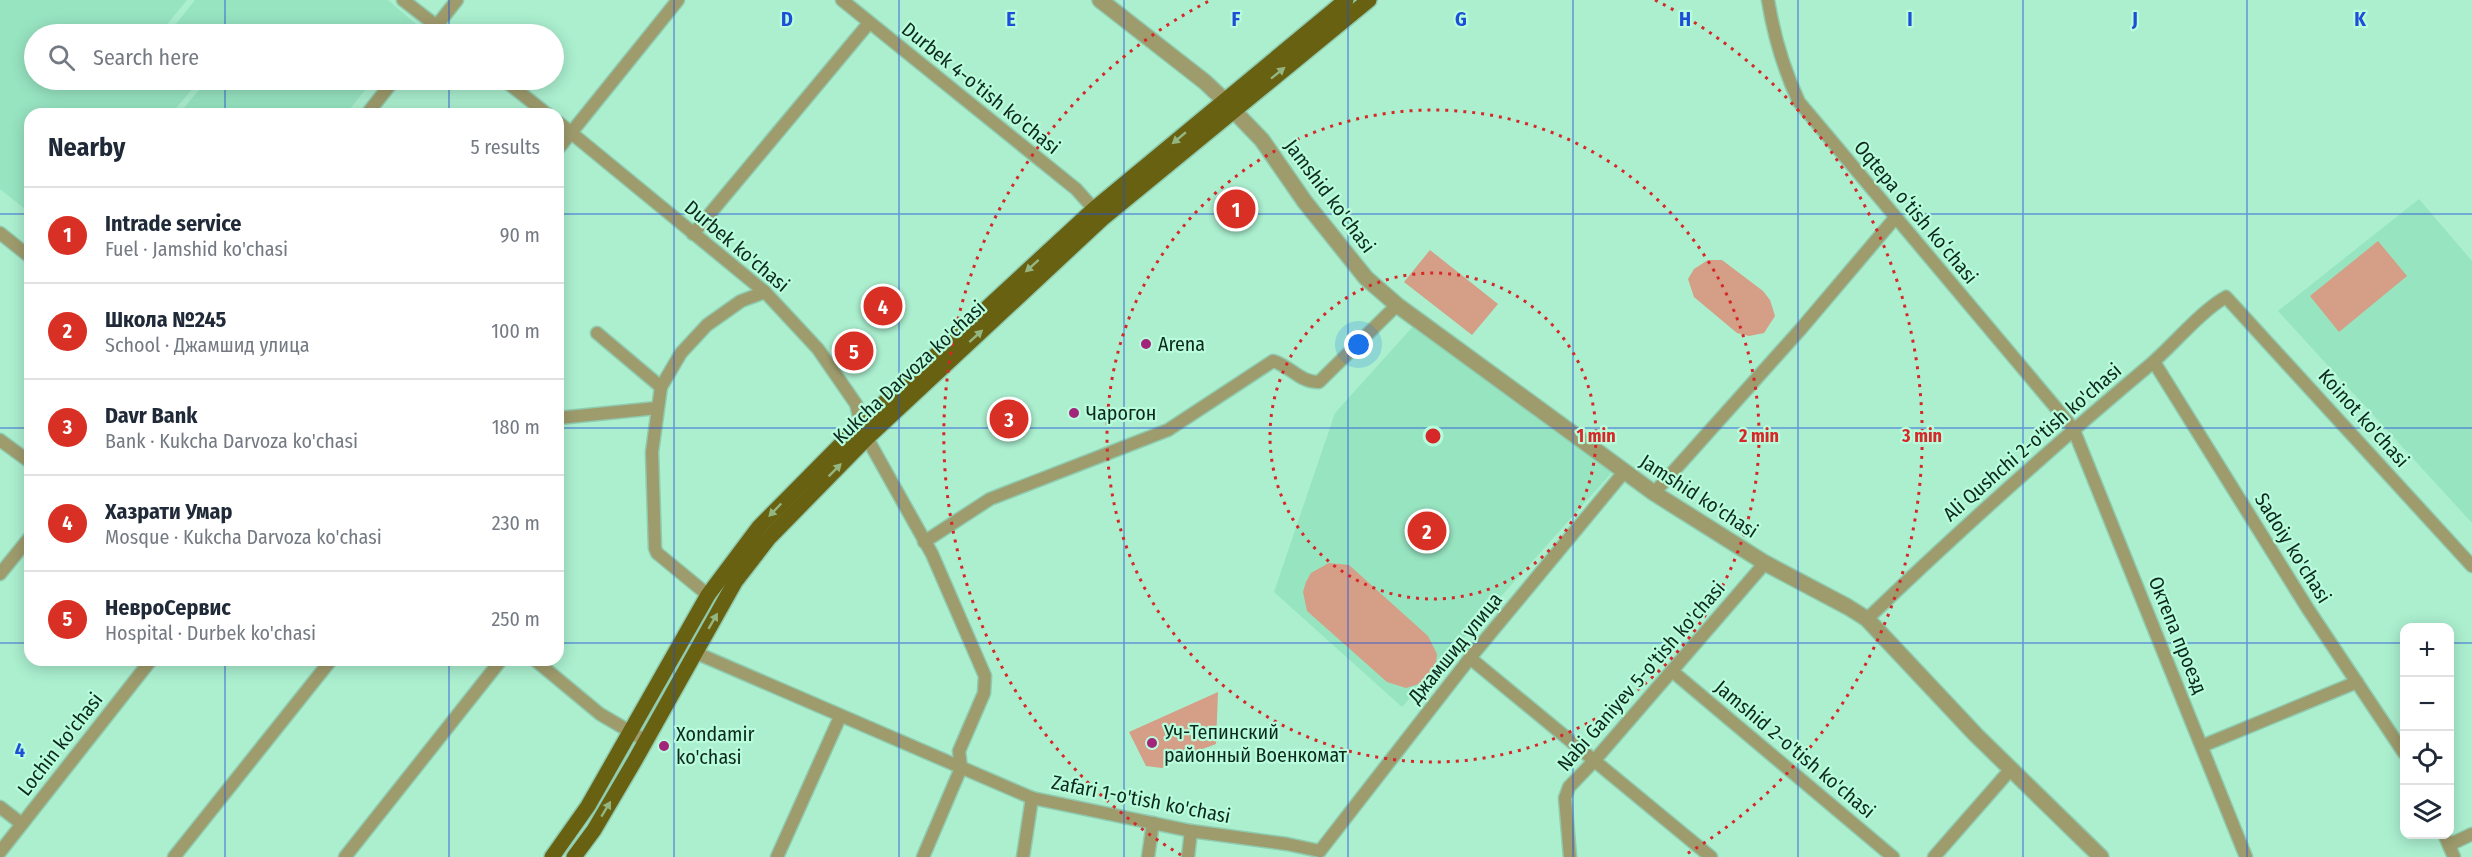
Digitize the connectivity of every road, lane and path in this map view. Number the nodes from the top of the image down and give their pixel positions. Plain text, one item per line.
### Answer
1 (403, 0) edge
2 (458, 0) edge
3 (678, 0) edge
4 (842, 0) edge
5 (1100, 0) edge
6 (1346, 0) edge
7 (1369, 0) edge
8 (1768, 0) edge
9 (869, 23) junction
10 (427, 24) edge
11 (438, 24) edge
12 (386, 90) edge
13 (517, 90) edge
14 (1228, 105) junction
15 (372, 108) edge
16 (539, 108) edge
17 (564, 128) edge
18 (571, 133) junction
19 (564, 142) edge
20 (1098, 214) junction
21 (1895, 218) junction
22 (0, 233) edge
23 (693, 234) junction
24 (24, 252) edge
25 (765, 292) junction
26 (2226, 297) joint
27 (1397, 305) junction
28 (597, 333) dead end
29 (2154, 362) junction
30 (661, 387) junction
31 (657, 408) junction
32 (564, 417) edge
33 (861, 424) junction
34 (2073, 428) junction
35 (867, 438) junction
36 (0, 440) edge
37 (24, 458) edge
38 (1624, 472) junction
39 (1654, 493) junction
40 (924, 542) junction
41 (24, 544) edge
42 (1765, 563) junction
43 (2472, 566) edge
44 (0, 574) edge
45 (708, 595) junction
46 (1866, 619) junction
47 (694, 652) junction
48 (1470, 658) junction
49 (145, 666) edge
50 (326, 666) edge
51 (496, 666) edge
52 (541, 666) edge
53 (1672, 671) junction
54 (2357, 682) junction
55 (840, 717) junction
56 (630, 732) junction
57 (646, 741) junction
58 (2202, 746) junction
59 (2400, 747) edge
60 (1594, 761) junction
61 (961, 768) junction
62 (2011, 769) junction
63 (1032, 798) junction
64 (0, 807) edge
65 (1153, 823) junction
66 (22, 824) junction
67 (1191, 831) junction
68 (2472, 834) edge
69 (2449, 845) edge
70 (0, 852) edge
71 (1321, 854) edge
72 (174, 857) edge
73 (345, 857) edge
74 (552, 857) edge
75 (574, 857) edge
76 (777, 857) edge
77 (924, 857) edge
78 (1023, 857) edge
79 (1148, 857) edge
80 (1188, 857) edge
81 (1570, 857) edge
82 (1711, 857) edge
83 (1893, 857) edge
84 (1934, 857) edge
85 (2101, 857) edge
86 (2246, 857) edge

1 - 10 street
2 - 11 street
3 - 18 street
4 - 9 street, Durbek 4-o'tish ko'chasi
5 - 14 street, Jamshid ko'chasi
6 - 14 main road, Kukcha Darvoza ko'chasi
14 -> 7 main road, Kukcha Darvoza ko'chasi
8 - 21 street, Oqtepa oʻtish koʻchasi
9 - 20 street, Durbek 4-o'tish ko'chasi
9 - 23 street
12 - 15 street
13 - 16 street
14 - 20 main road, Kukcha Darvoza ko'chasi
14 - 27 street, Jamshid ko'chasi
17 - 18 street, Durbek ko'chasi
18 - 19 street
18 - 23 street, Durbek ko'chasi
20 -> 33 main road, Kukcha Darvoza ko'chasi
35 -> 20 main road, Kukcha Darvoza ko'chasi
21 - 34 street, Oqtepa oʻtish koʻchasi
21 - 39 street
22 - 24 street
23 - 25 street, Durbek ko'chasi
25 - 30 street
25 - 33 street, Durbek ko'chasi
26 - 29 street, Ali Qushchi 2-o'tish ko'chasi
26 - 43 street, Koinot ko'chasi
27 - 38 street, Jamshid ko'chasi
27 - 40 street
28 - 30 street
29 - 34 street, Ali Qushchi 2-o'tish ko'chasi
29 - 54 street, Sadoiy ko'chasi
30 - 31 street
31 - 32 street
31 - 45 street
33 - 35 main road
33 -> 45 main road, Kukcha Darvoza ko'chasi
34 - 46 street, Ali Qushchi 2-o'tish ko'chasi
34 - 58 street, Октепа проезд
35 - 40 street
47 -> 35 main road, Kukcha Darvoza ko'chasi
36 - 37 street
38 - 39 street, Jamshid ko'chasi
38 - 48 street, Джамшид улица
39 - 42 street, Jamshid ko'chasi
40 - 61 street
41 - 44 street
42 - 46 street, Jamshid ko'chasi
42 - 53 street, Nabi Ganiyev 5-o'tish ko'chasi
45 - 56 main road, Kukcha Darvoza ko'chasi
46 - 62 street, Jamshid ko'chasi
47 - 55 street, Zafari 1-o'tish ko'chasi
47 - 57 main road, Kukcha Darvoza ko'chasi
48 - 60 street
48 - 71 street, Джамшид улица
49 - 66 street, Lochin ko'chasi
50 - 72 street
51 - 73 street
52 - 56 street
53 - 60 street, Nabi Ganiyev 5-o'tish ko'chasi
53 - 83 street, Jamshid 2-o'tish ko'chasi
54 - 58 street
54 - 59 street, Sadoiy ko'chasi
55 - 61 street, Zafari 1-o'tish ko'chasi
55 - 76 street
56 - 57 street
56 - 74 main road, Kukcha Darvoza ko'chasi
75 -> 57 main road, Kukcha Darvoza ko'chasi
58 - 86 street, Октепа проезд
60 - 81 street, Nabi Ganiyev 5-o'tish ko'chasi
60 - 82 street
61 - 63 street, Zafari 1-o'tish ko'chasi
61 - 77 street
62 - 84 street
62 - 85 street, Jamshid ko'chasi
63 - 65 street, Zafari 1-o'tish ko'chasi
63 - 78 street
64 - 66 street
65 - 67 street, Zafari 1-o'tish ko'chasi
65 - 79 street
66 - 70 street, Lochin ko'chasi
67 - 71 street, Zafari 1-o'tish ko'chasi
67 - 80 street
68 - 69 street

